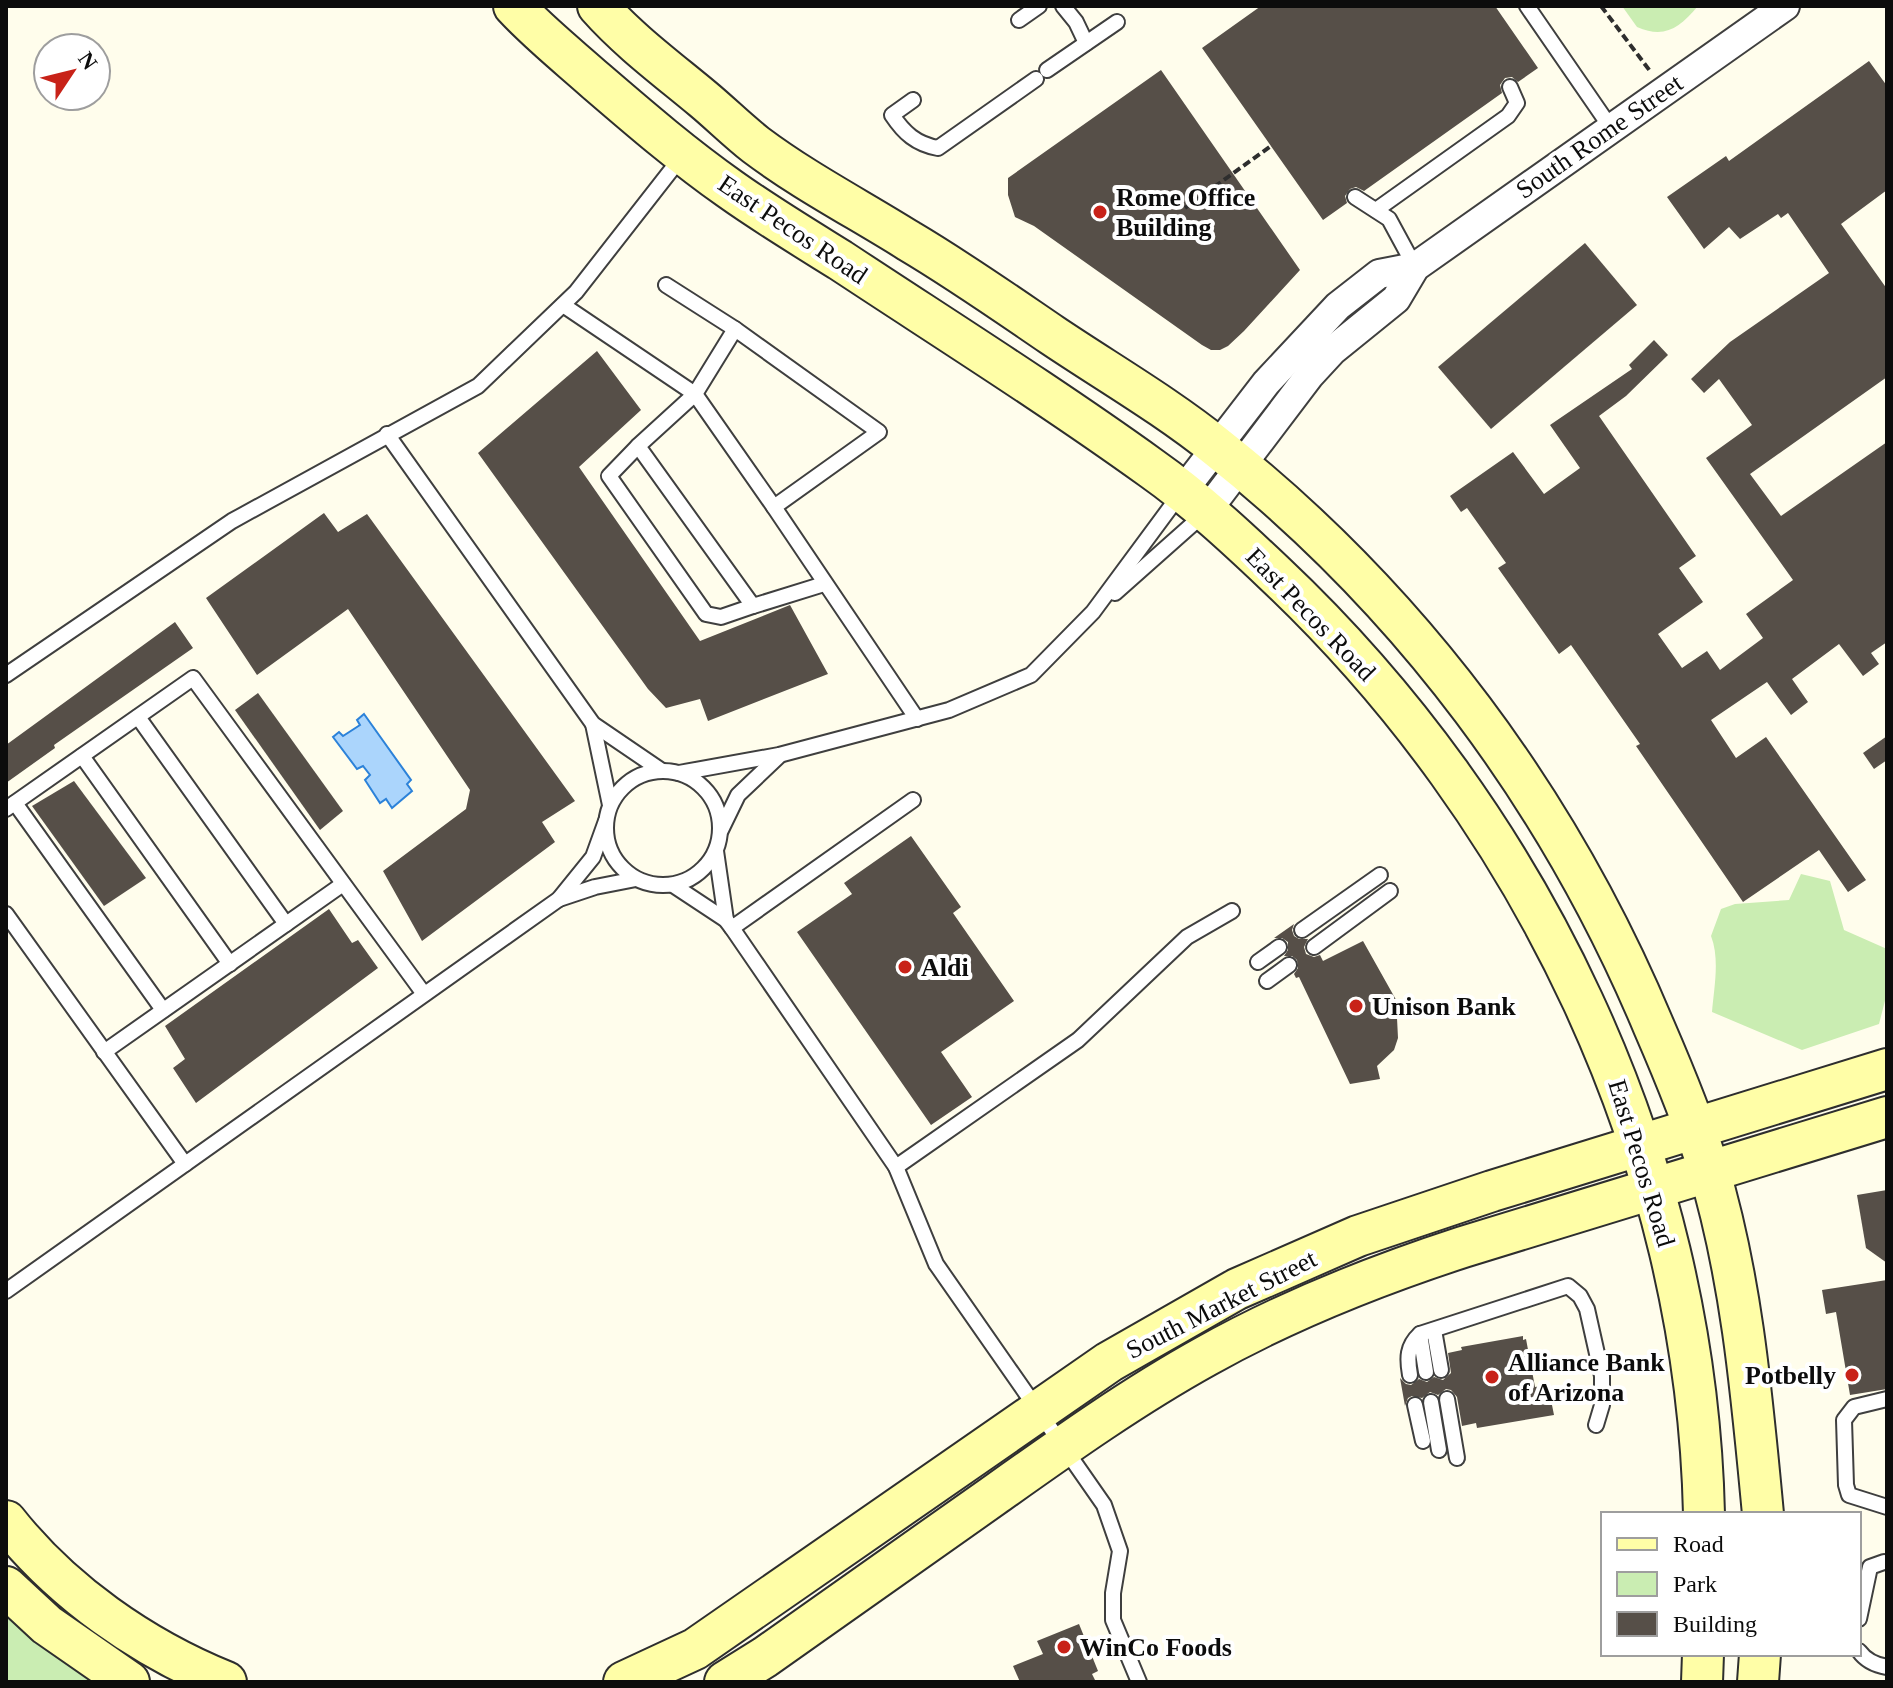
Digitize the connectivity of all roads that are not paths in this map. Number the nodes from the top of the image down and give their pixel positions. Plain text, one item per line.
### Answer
1 (514, 6) edge
2 (598, 6) edge
3 (1039, 6) edge
4 (1063, 6) edge
5 (1527, 6) edge
6 (1785, 6) edge
7 (1019, 20) dead end
8 (1117, 22) dead end
9 (549, 39) junction
10 (1086, 43) junction
11 (1510, 87) dead end
12 (913, 100) dead end
13 (705, 101) junction
14 (1611, 128) junction
15 (684, 154) junction
16 (1355, 197) dead end
17 (1376, 210) junction
18 (1415, 267) junction
19 (666, 285) dead end
20 (563, 305) junction
21 (735, 329) junction
22 (695, 394) junction
23 (387, 434) junction
24 (638, 446) junction
25 (1229, 457) junction
26 (1194, 502) junction
27 (774, 507) junction
28 (824, 584) junction
29 (753, 606) junction
30 (1093, 612) junction
31 (6, 675) edge
32 (138, 717) junction
33 (917, 719) junction
34 (593, 724) junction
35 (779, 755) junction
36 (82, 756) junction
37 (662, 771) junction
38 (679, 773) junction
39 (913, 800) dead end
40 (610, 805) junction
41 (11, 806) edge
42 (606, 821) junction
43 (720, 832) junction
44 (716, 851) junction
45 (1380, 875) dead end
46 (636, 879) junction
47 (343, 884) junction
48 (673, 885) junction
49 (1390, 891) dead end
50 (559, 899) junction
51 (1232, 911) dead end
52 (6, 914) edge
53 (286, 924) junction
54 (729, 924) junction
55 (1302, 930) dead end
56 (1279, 947) dead end
57 (1314, 947) dead end
58 (1258, 962) dead end
59 (230, 964) junction
60 (1289, 965) dead end
61 (1267, 981) dead end
62 (424, 994) junction
63 (163, 1010) junction
64 (104, 1052) junction
65 (1887, 1069) edge
66 (1887, 1117) edge
67 (1695, 1130) junction
68 (1641, 1146) junction
69 (185, 1164) junction
70 (896, 1167) junction
71 (1709, 1171) junction
72 (1654, 1188) junction
73 (6, 1291) edge
74 (1427, 1332) junction
75 (1441, 1370) dead end
76 (1426, 1372) dead end
77 (1410, 1375) dead end
78 (1447, 1399) dead end
79 (1887, 1399) edge
80 (1431, 1402) dead end
81 (1415, 1405) dead end
82 (1038, 1411) junction
83 (1596, 1425) dead end
84 (1423, 1441) dead end
85 (1063, 1448) junction
86 (1439, 1450) dead end
87 (1457, 1458) dead end
88 (1887, 1507) edge
89 (1704, 1512) edge
90 (1763, 1512) edge
91 (6, 1521) edge
92 (1884, 1562) dead end
93 (6, 1587) edge
94 (1861, 1610) edge
95 (1861, 1654) edge
96 (1703, 1656) edge
97 (1760, 1656) edge
98 (1887, 1667) edge
99 (129, 1682) edge
100 (226, 1682) edge
101 (624, 1682) edge
102 (725, 1682) edge
103 (1139, 1682) edge
104 (1702, 1682) edge
105 (1758, 1682) edge

1 - 9 main road, East Pecos Road
2 - 13 main road, East Pecos Road
3 - 7 lane
4 - 10 lane
5 - 14 lane
6 - 14 street, South Rome Street
8 - 10 lane
9 - 13 main road
9 - 15 main road, East Pecos Road
10 - 12 lane
11 - 17 lane
13 - 25 main road, East Pecos Road
14 - 18 street, South Rome Street
15 - 20 lane
15 - 26 main road, East Pecos Road
16 - 17 lane
17 - 18 lane
18 - 25 street, South Rome Street
19 - 21 lane
20 - 22 lane
20 - 23 lane
21 - 22 lane
21 - 27 lane
22 - 24 lane
22 - 27 lane
23 - 31 lane
23 - 34 lane
24 - 29 lane
24 - 29 lane
25 - 26 street, South Rome Street
25 - 67 main road, East Pecos Road
26 - 30 lane
26 - 30 lane
26 - 68 main road, East Pecos Road
27 - 28 lane
28 - 29 lane
28 - 33 lane
30 - 33 lane
32 - 36 lane
32 - 47 lane
32 - 53 lane
33 - 35 lane
34 - 37 lane
34 - 40 lane
35 - 38 lane
35 - 43 lane
36 - 41 lane
36 - 59 lane
37 - 38 lane
37 - 40 lane
38 - 43 lane
39 - 54 lane
40 - 42 lane
41 - 63 lane
42 - 46 lane
42 - 50 lane
43 - 44 lane
44 - 48 lane
44 - 54 lane
45 - 55 lane
46 - 48 lane
46 - 50 lane
47 - 53 lane
47 - 62 lane
48 - 54 lane
49 - 57 lane
50 - 62 lane
51 - 70 lane
52 - 64 lane
53 - 59 lane
54 - 70 lane
56 - 58 lane
59 - 63 lane
60 - 61 lane
62 - 69 lane
63 - 64 lane
64 - 69 lane
65 - 67 main road, South Market Street
66 - 71 main road, South Market Street
67 - 68 main road, South Market Street
67 - 71 main road, East Pecos Road
68 - 72 main road, East Pecos Road
68 - 82 main road, South Market Street
69 - 73 lane
70 - 82 lane
71 - 72 main road, South Market Street
71 - 90 main road, East Pecos Road
72 - 85 main road, South Market Street
72 - 89 main road, East Pecos Road
74 - 75 lane
74 - 76 lane
74 - 77 lane
74 - 83 lane
78 - 87 lane
79 - 88 lane
80 - 86 lane
81 - 84 lane
82 - 85 lane
82 - 101 main road, South Market Street
85 - 102 main road, South Market Street
85 - 103 lane
91 - 100 main road
92 - 94 lane
93 - 99 main road
95 - 98 lane
96 - 104 main road
97 - 105 main road

